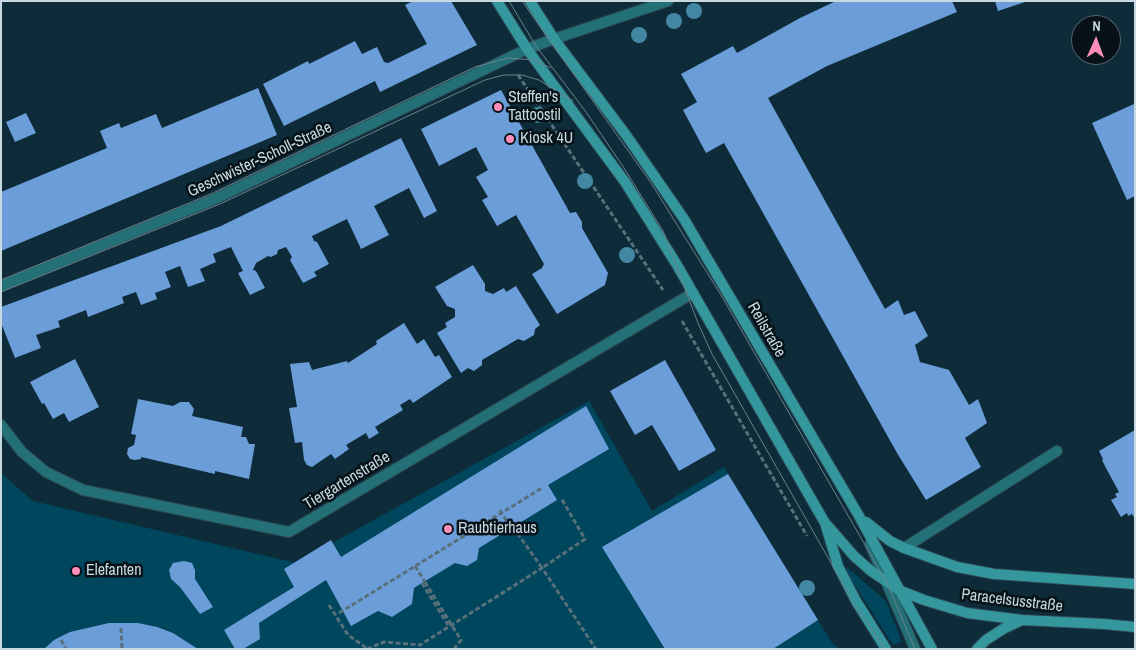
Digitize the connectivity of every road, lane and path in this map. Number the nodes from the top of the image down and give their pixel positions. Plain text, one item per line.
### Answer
1 (497, 1) edge
2 (530, 1) edge
3 (668, 1) edge
4 (554, 39) junction
5 (527, 49) junction
6 (1, 286) edge
7 (693, 293) junction
8 (1, 425) edge
9 (1056, 450) dead end
10 (542, 488) dead end
11 (561, 498) dead end
12 (501, 511) junction
13 (856, 512) junction
14 (825, 523) junction
15 (508, 525) dead end
16 (514, 528) dead end
17 (904, 548) junction
18 (415, 566) junction
19 (542, 568) junction
20 (424, 582) junction
21 (887, 583) junction
22 (1135, 584) edge
23 (901, 591) junction
24 (329, 605) dead end
25 (339, 613) dead end
26 (1022, 620) junction
27 (448, 625) junction
28 (1135, 627) edge
29 (121, 628) dead end
30 (61, 640) dead end
31 (66, 649) edge
32 (122, 649) edge
33 (368, 649) edge
34 (454, 649) edge
35 (596, 649) edge
36 (886, 649) edge
37 (914, 649) edge
38 (932, 649) edge
39 (977, 649) edge

1 - 5 main road
2 - 4 main road, Reilstraße
3 - 4 street
4 - 5 street, Geschwister-Scholl-Straße
4 - 13 main road, Reilstraße
5 - 6 street, Geschwister-Scholl-Straße
5 - 7 main road
7 - 8 street, Tiergartenstraße
7 - 14 main road
9 - 17 street
10 - 12 path
11 - 19 path
12 - 15 path
12 - 18 path
13 - 17 main road, Paracelsusstraße
13 - 21 street
13 - 23 main road, Reilstraße
14 - 21 main road, Paracelsusstraße
14 - 36 main road
16 - 19 path
17 - 22 main road, Paracelsusstraße
18 - 20 path
18 - 25 path
19 - 27 path
19 - 35 path
20 - 27 path
20 - 34 path, bridge
21 - 23 main road, Paracelsusstraße
21 - 37 street
23 - 26 main road, Paracelsusstraße
23 - 38 main road, Reilstraße
24 - 33 path
26 - 28 main road, Paracelsusstraße
26 - 39 main road
27 - 33 path
29 - 32 path
30 - 31 path

